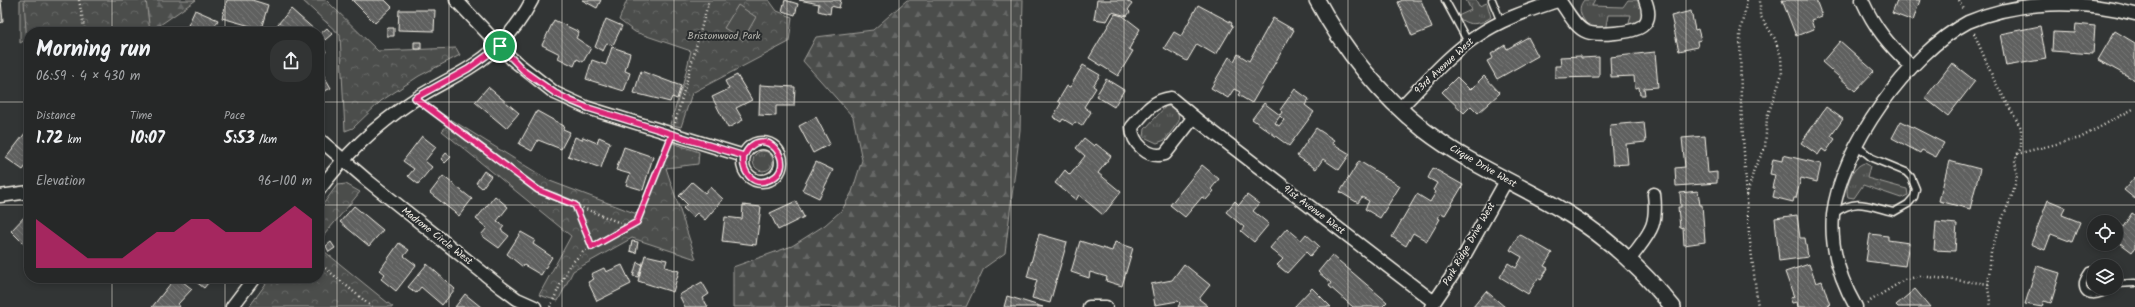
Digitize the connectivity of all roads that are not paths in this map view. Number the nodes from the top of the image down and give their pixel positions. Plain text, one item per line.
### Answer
1 (456, 0) edge
2 (532, 0) edge
3 (1317, 0) edge
4 (1445, 0) edge
5 (1492, 0) edge
6 (1560, 0) edge
7 (1645, 0) edge
8 (1862, 0) edge
9 (2135, 14) edge
10 (1501, 22) junction
11 (1468, 42) junction
12 (500, 46) junction
13 (1912, 67) junction
14 (1399, 109) junction
15 (1194, 117) junction
16 (324, 143) edge
17 (1856, 145) junction
18 (744, 156) dead end
19 (343, 160) junction
20 (1506, 181) junction
21 (324, 184) edge
22 (24, 193) edge
23 (1654, 194) dead end
24 (0, 196) edge
25 (1833, 214) junction
26 (1630, 259) junction
27 (2087, 275) edge
28 (250, 283) edge
29 (2135, 283) edge
30 (2123, 284) edge
31 (2087, 293) edge
32 (2089, 295) edge
33 (2100, 295) edge
34 (1433, 305) edge
35 (1861, 305) edge
36 (232, 307) edge
37 (535, 307) edge
38 (1089, 307) edge
39 (1106, 307) edge
40 (1673, 307) edge

1 - 12 street
2 - 12 street
3 - 14 street, Cirque Drive West
4 - 11 lane
5 - 10 lane
6 - 7 street, 93rd Avenue West
6 - 10 street, 93rd Avenue West
8 - 13 street
9 - 13 street
10 - 11 street, 93rd Avenue West
11 - 14 street, 93rd Avenue West
12 - 18 street
12 - 19 street
13 - 17 street
14 - 20 street, Cirque Drive West
15 - 15 street, 91st Avenue West
15 - 34 street, 91st Avenue West
16 - 19 street, Madrone Circle West
17 - 25 street
17 - 25 lane
19 - 21 street
19 - 37 street, Madrone Circle West
20 - 26 street, Cirque Drive West
20 - 34 street, Park Ridge Drive West
22 - 24 street
23 - 26 street
25 - 35 street
26 - 40 street, Cirque Drive West
27 - 31 lane
28 - 36 street
29 - 30 lane
32 - 33 lane
38 - 39 street

